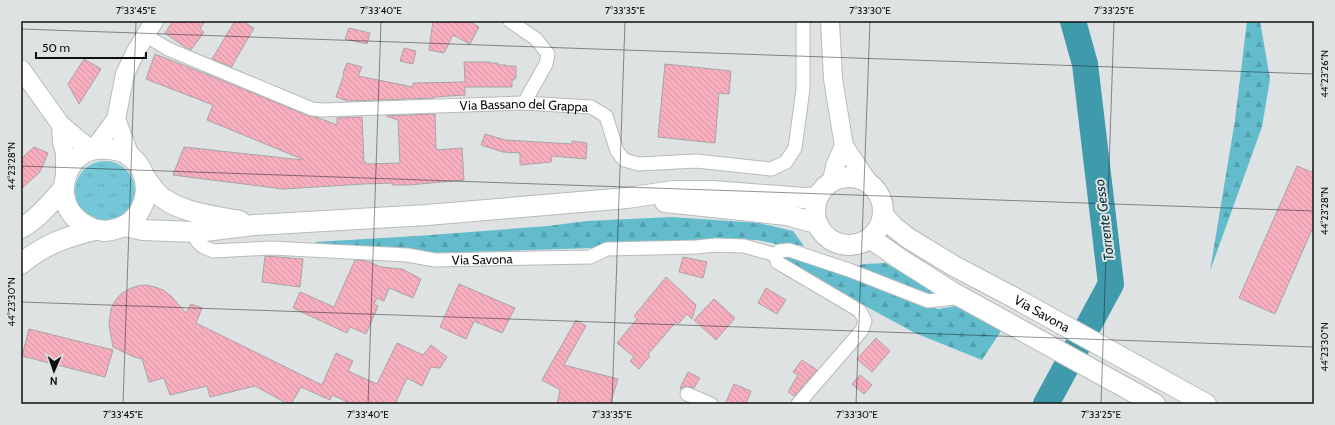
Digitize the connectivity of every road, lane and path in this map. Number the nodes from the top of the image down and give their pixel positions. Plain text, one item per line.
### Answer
1 (510, 21) edge
2 (803, 21) edge
3 (830, 21) edge
4 (150, 28) edge
5 (21, 69) edge
6 (524, 103) junction
7 (116, 119) junction
8 (61, 125) junction
9 (844, 146) junction
10 (92, 150) junction
11 (130, 156) junction
12 (143, 174) junction
13 (832, 181) junction
14 (868, 182) junction
15 (64, 183) junction
16 (818, 197) junction
17 (627, 198) junction
18 (883, 215) junction
19 (816, 223) junction
20 (255, 225) junction
21 (124, 226) junction
22 (21, 228) edge
23 (96, 230) junction
24 (196, 232) junction
25 (870, 238) junction
26 (776, 255) junction
27 (21, 264) edge
28 (962, 297) junction
29 (687, 394) dead end
30 (711, 404) edge
31 (798, 404) edge
32 (1155, 404) edge
33 (1206, 404) edge

1 - 6 street
2 - 6 street, Via Bassano del Grappa
3 - 9 street
4 - 6 street, Via Bassano del Grappa
4 - 7 street
5 - 8 street
7 - 10 street
7 - 11 street
8 - 10 street
8 - 15 street
9 - 13 street
9 - 14 street
10 - 11 main road
10 - 15 main road
11 - 12 main road
12 - 20 main road
12 - 21 main road
13 - 14 main road
13 - 16 main road
14 - 18 main road
15 - 22 main road
15 - 23 main road
16 - 17 main road
16 - 19 main road
17 - 19 main road
17 - 20 main road
18 - 25 main road
18 - 33 main road, Via Savona
19 - 25 main road
20 - 24 main road
21 - 23 main road
21 - 24 main road
23 - 27 main road
24 - 26 street, Via Savona
25 - 28 main road, Via Savona
26 - 28 street, Via Savona
26 - 31 street
28 - 32 main road, Via Savona
29 - 30 street

